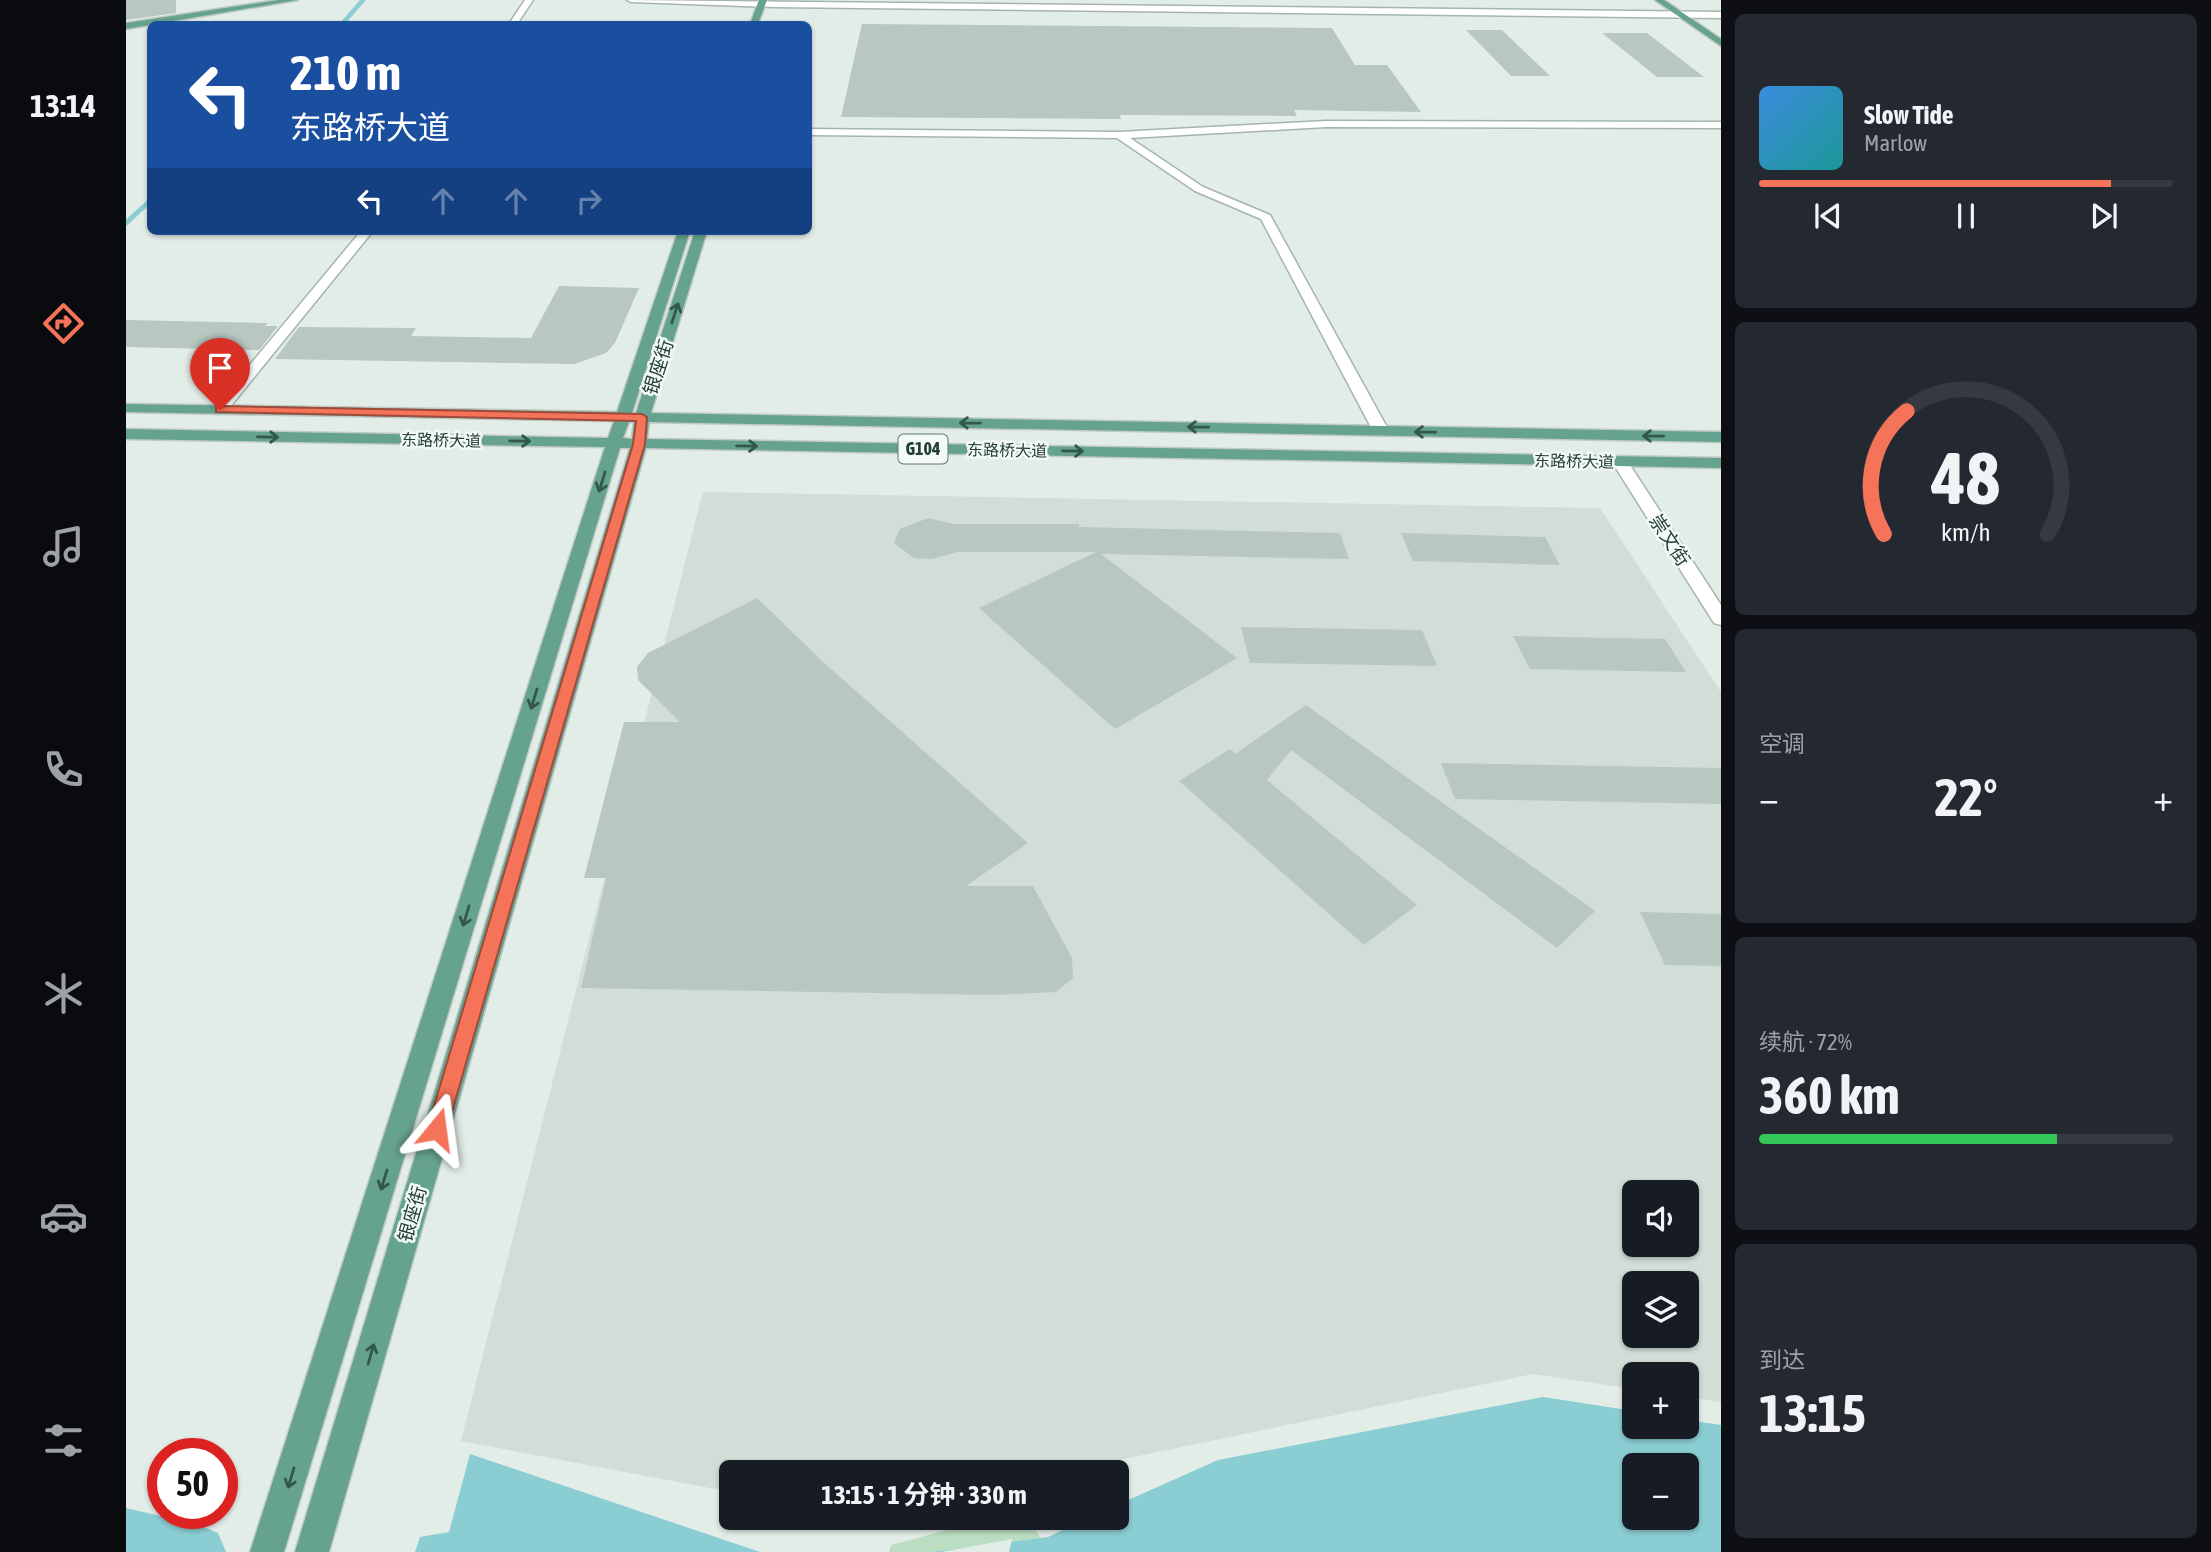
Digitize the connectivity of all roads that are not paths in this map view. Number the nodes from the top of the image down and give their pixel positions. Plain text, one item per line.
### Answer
1 (268, 0) edge
2 (294, 0) edge
3 (530, 0) edge
4 (631, 0) edge
5 (1659, 0) edge
6 (1677, 0) edge
7 (762, 2) edge
8 (775, 2) edge
9 (771, 15) dead end
10 (1681, 15) junction
11 (1700, 15) junction
12 (1721, 15) edge
13 (515, 21) edge
14 (755, 21) edge
15 (1711, 22) dead end
16 (126, 23) edge
17 (1721, 43) edge
18 (1721, 125) edge
19 (812, 132) edge
20 (1119, 135) junction
21 (364, 235) edge
22 (683, 235) edge
23 (700, 235) edge
24 (126, 408) edge
25 (220, 410) junction
26 (632, 417) junction
27 (1381, 431) junction
28 (126, 434) edge
29 (1721, 437) edge
30 (614, 443) junction
31 (639, 444) junction
32 (1620, 461) junction
33 (1721, 463) edge
34 (1721, 618) edge
35 (267, 1552) edge
36 (312, 1552) edge

1 - 16 main road
2 - 16 main road
3 - 13 street
4 - 7 street
5 - 10 main road
6 - 11 main road
7 - 8 street
7 - 14 main road
8 - 9 main road
8 - 10 street
10 - 11 street
10 - 17 main road
11 - 12 street
11 - 15 main road
18 - 20 street
19 - 20 street
20 - 27 street
21 - 25 street
22 - 26 main road
26 -> 23 main road, 银座街
24 - 25 main road, 东路桥大道 / G104
25 - 26 main road, 东路桥大道 / G104
27 -> 26 main road, 东路桥大道 / G104
26 - 30 main road
26 - 31 main road, 银座街
29 -> 27 main road, 东路桥大道 / G104
28 -> 30 main road, 东路桥大道 / G104
30 - 31 main road, 东路桥大道 / G104
30 -> 35 main road
31 -> 32 main road, 东路桥大道 / G104
36 -> 31 main road, 银座街
32 - 33 main road, 东路桥大道 / G104
32 - 34 street, 崇文街

